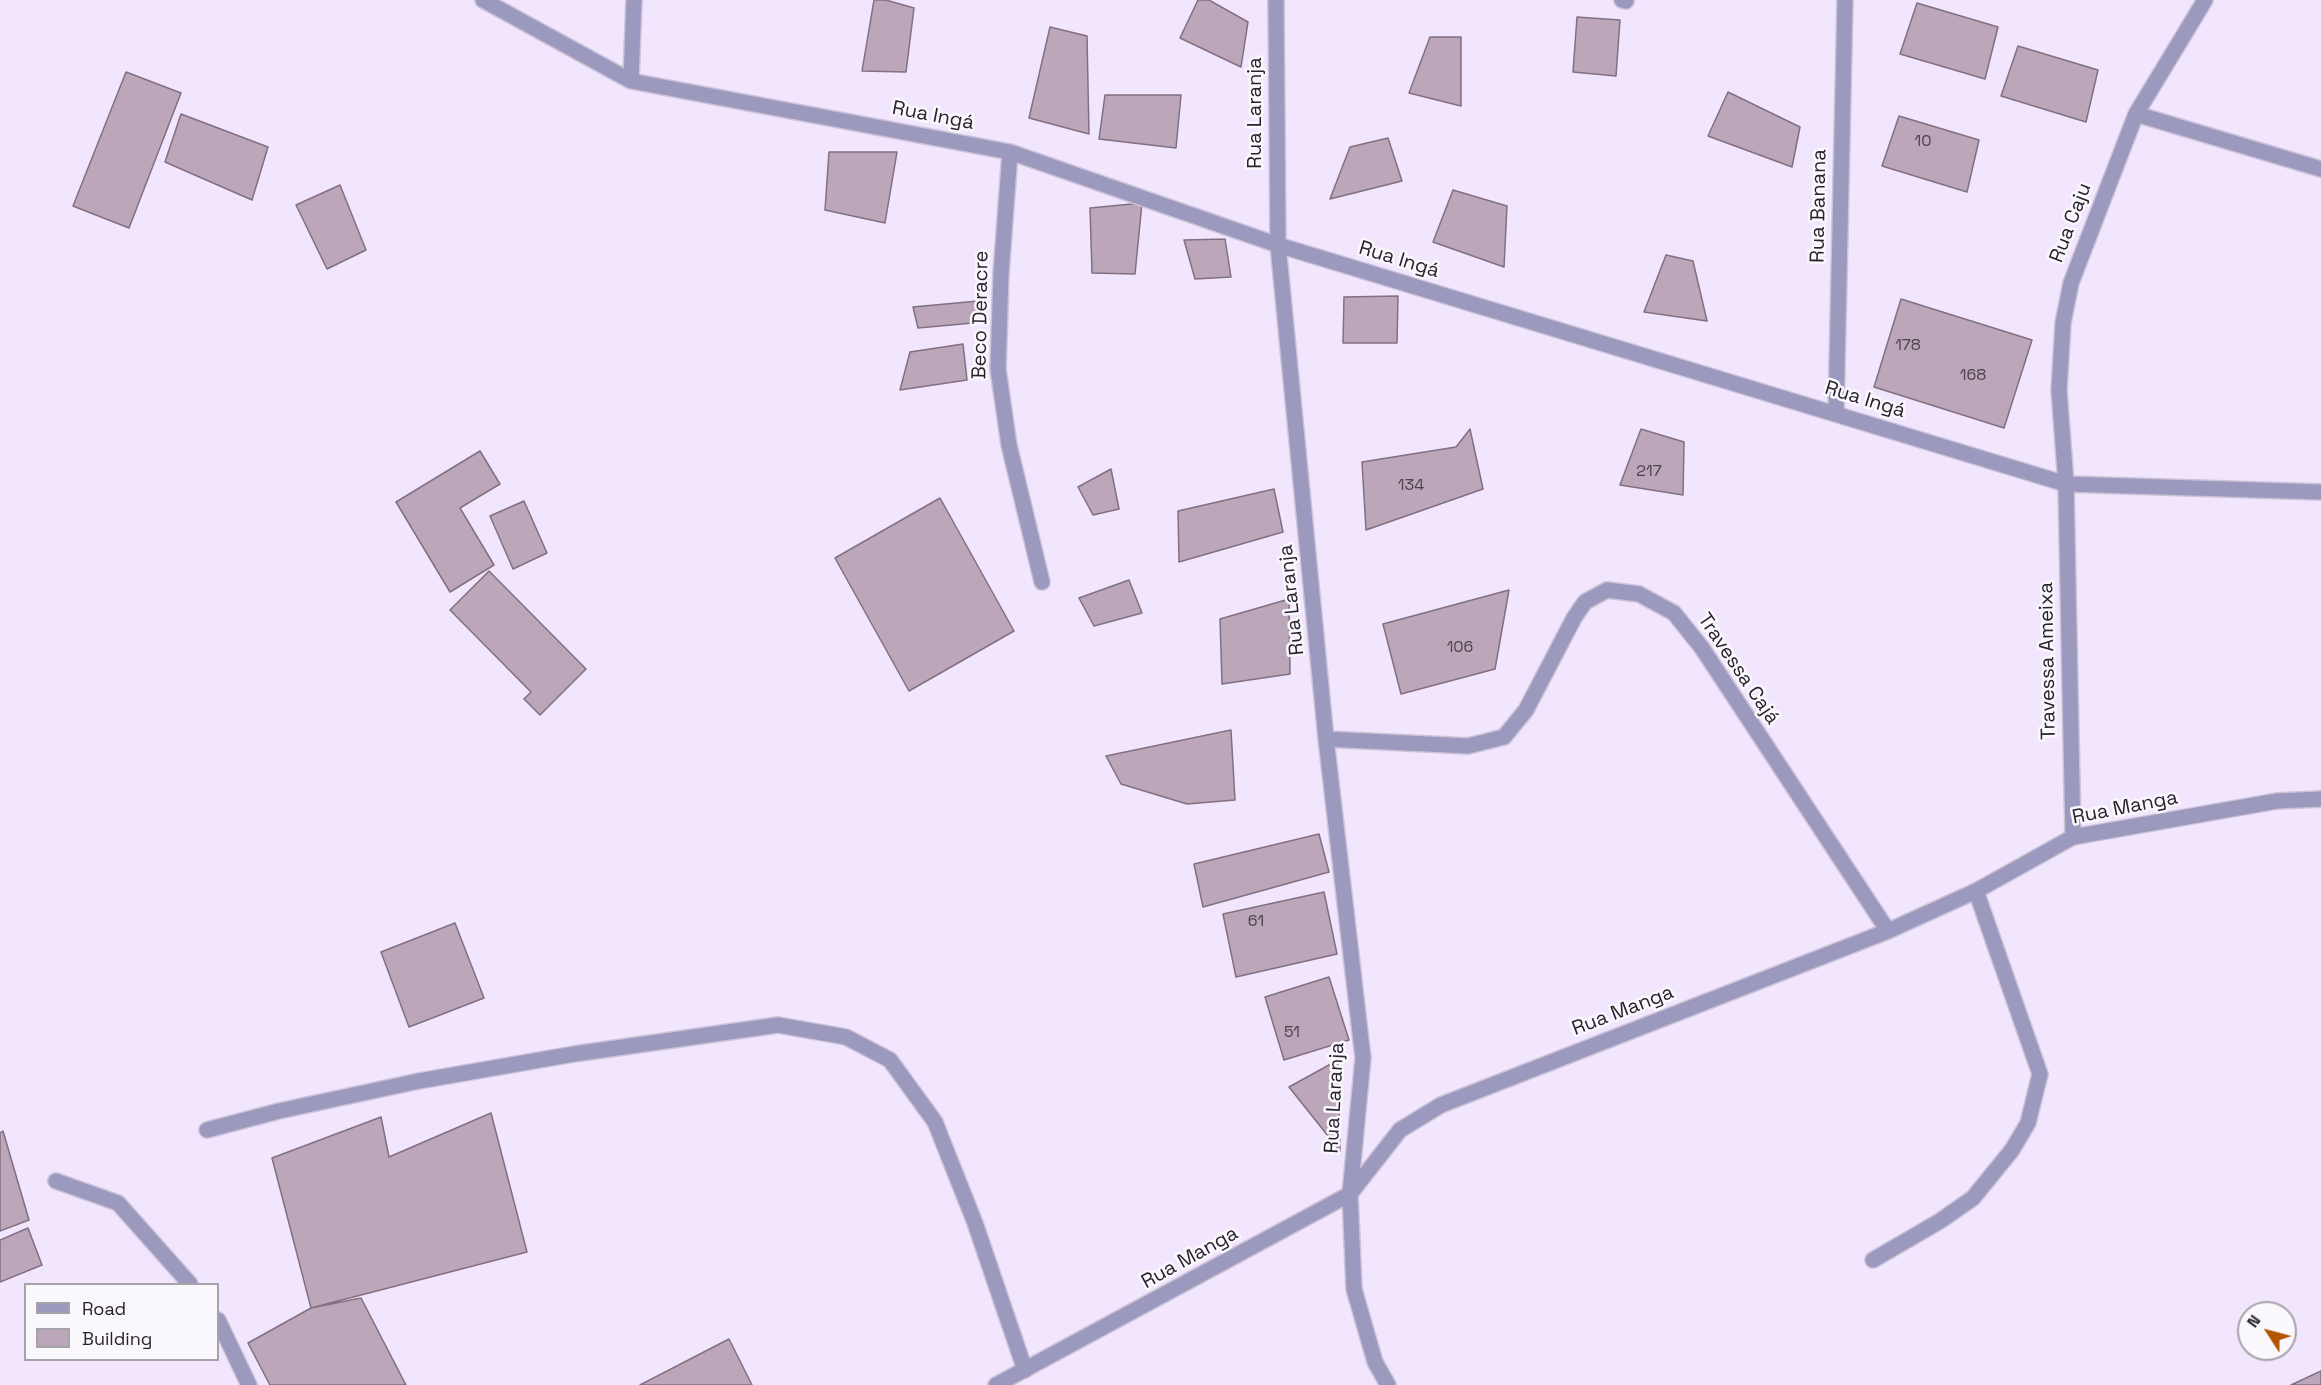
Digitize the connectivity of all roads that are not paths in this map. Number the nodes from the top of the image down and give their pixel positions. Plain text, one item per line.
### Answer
1 (483, 0) edge
2 (634, 0) edge
3 (1276, 0) edge
4 (1622, 0) edge
5 (1845, 0) edge
6 (2205, 0) edge
7 (1626, 1) edge
8 (631, 81) junction
9 (2136, 114) junction
10 (1010, 152) junction
11 (2321, 169) edge
12 (1278, 245) junction
13 (1836, 413) junction
14 (2066, 484) junction
15 (2321, 492) edge
16 (1042, 582) dead end
17 (1326, 739) junction
18 (2321, 799) edge
19 (2073, 837) junction
20 (1976, 891) junction
21 (1888, 931) junction
22 (207, 1130) dead end
23 (56, 1181) dead end
24 (1350, 1194) junction
25 (1873, 1260) dead end
26 (189, 1283) edge
27 (219, 1322) edge
28 (1025, 1370) junction
29 (249, 1385) edge
30 (996, 1385) edge
31 (1388, 1385) edge

1 - 8 street, Rua Ingá
2 - 8 street
3 - 12 street, Rua Laranja
4 - 7 street
5 - 13 street, Rua Banana
6 - 9 street, Rua Caju
8 - 10 street, Rua Ingá
9 - 11 street
9 - 14 street, Rua Caju
10 - 12 street, Rua Ingá
10 - 16 street, Beco Deracre
12 - 13 street, Rua Ingá
12 - 17 street, Rua Laranja
13 - 14 street, Rua Ingá
14 - 15 street, Rua Ingá
14 - 19 street, Travessa Ameixa
17 - 21 street, Travessa Cajá
17 - 24 street, Rua Laranja
18 - 19 street, Rua Manga
19 - 20 street, Rua Manga
20 - 21 street, Rua Manga
20 - 25 street
21 - 24 street, Rua Manga
22 - 28 street
23 - 26 street
24 - 28 street, Rua Manga
24 - 31 street, Rua Laranja
27 - 29 street
28 - 30 street, Rua Manga

